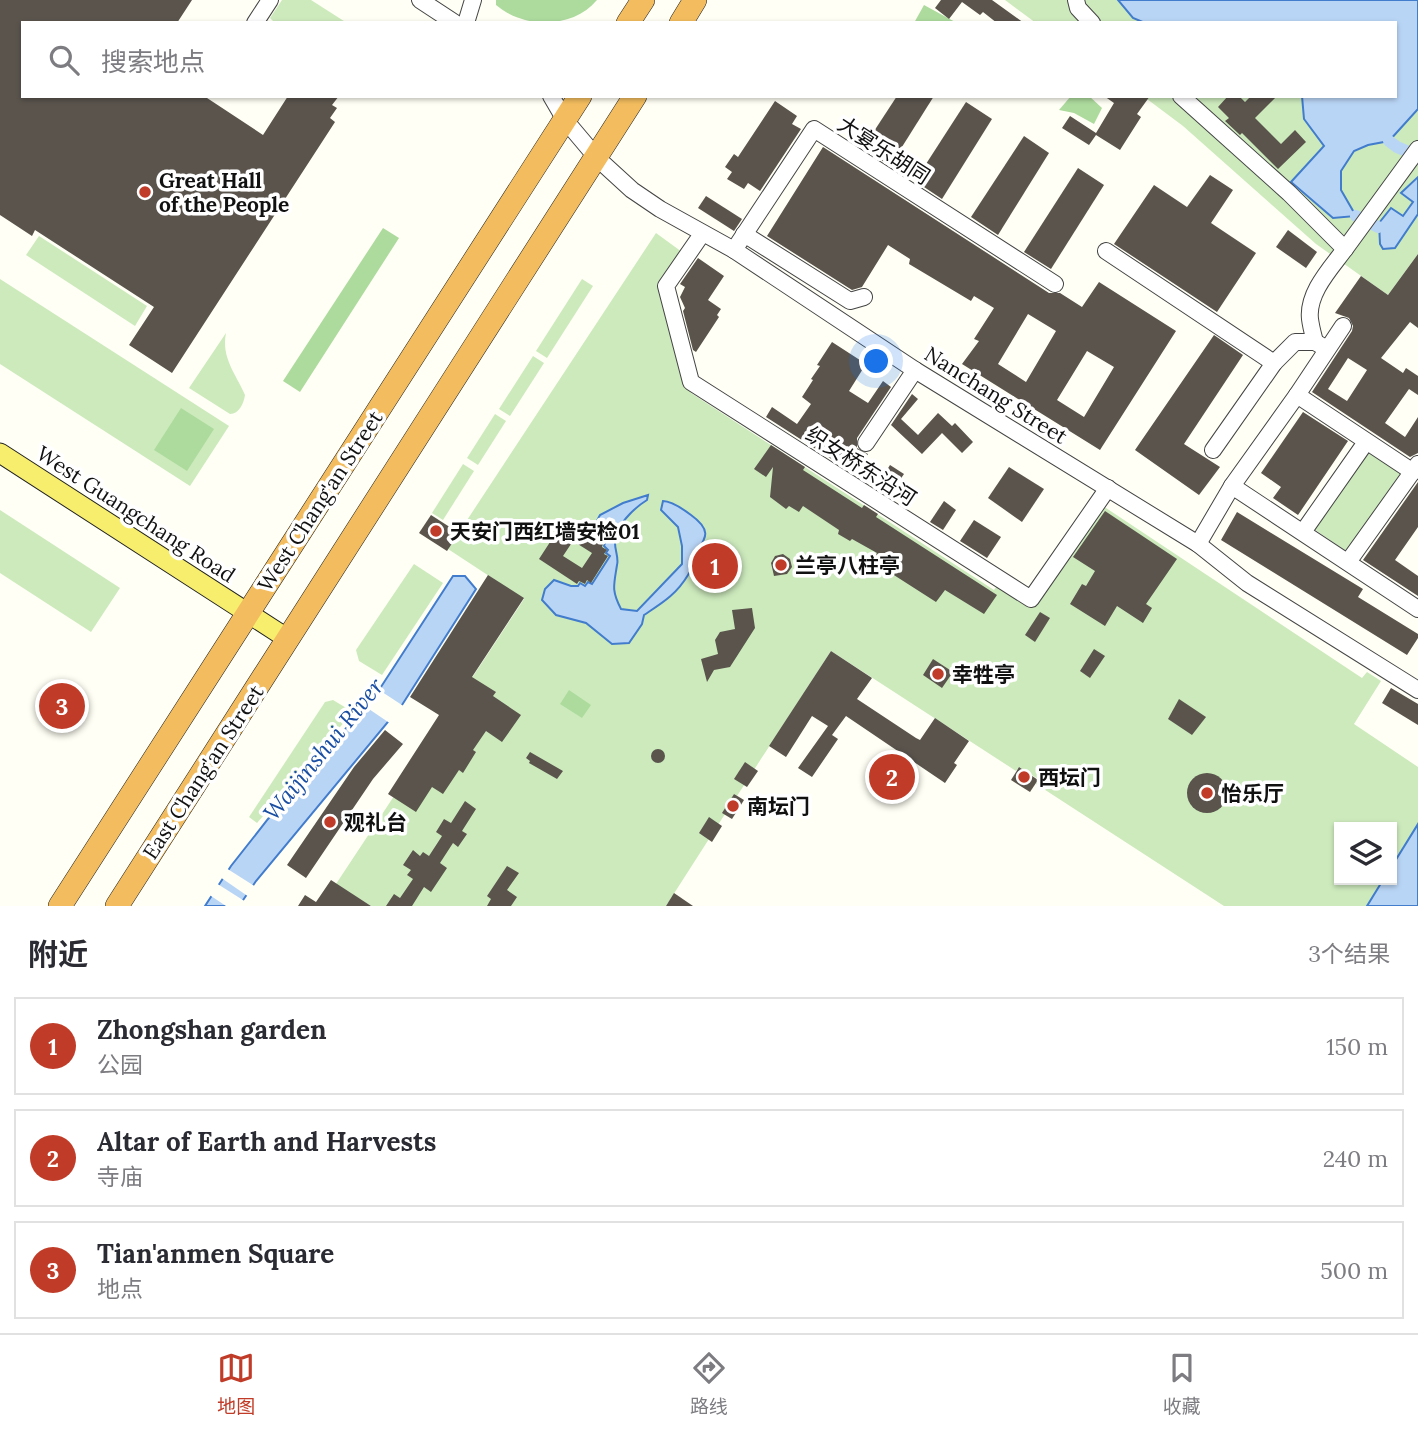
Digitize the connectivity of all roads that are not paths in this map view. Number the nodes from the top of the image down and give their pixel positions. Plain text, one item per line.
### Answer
1 (270, 0) edge
2 (419, 0) edge
3 (474, 0) edge
4 (643, 0) edge
5 (695, 0) edge
6 (1076, 0) edge
7 (256, 21) edge
8 (452, 21) edge
9 (467, 21) edge
10 (629, 21) edge
11 (682, 21) edge
12 (1090, 21) edge
13 (552, 98) edge
14 (579, 98) edge
15 (634, 98) edge
16 (1183, 98) edge
17 (565, 120) junction
18 (1415, 154) edge
19 (597, 158) junction
20 (702, 234) junction
21 (744, 234) junction
22 (1345, 249) junction
23 (734, 250) junction
24 (1106, 251) dead end
25 (1055, 284) dead end
26 (864, 297) dead end
27 (1343, 326) dead end
28 (1321, 345) junction
29 (1273, 363) junction
30 (915, 370) junction
31 (1297, 396) junction
32 (1366, 442) junction
33 (866, 443) dead end
34 (1213, 450) dead end
35 (0, 453) edge
36 (1415, 468) edge
37 (1233, 486) junction
38 (1108, 488) junction
39 (1303, 532) junction
40 (1198, 544) junction
41 (1348, 562) junction
42 (1418, 609) edge
43 (248, 613) junction
44 (288, 639) junction
45 (1418, 690) edge
46 (60, 906) edge
47 (117, 906) edge

1 - 7 street
2 - 8 street
3 - 9 street
4 - 10 highway
5 - 11 highway
6 - 12 street
13 - 17 street, Nanchang Street
14 - 17 highway, West Chang'an Street
15 - 19 highway
16 - 22 street
17 - 19 street, Nanchang Street
17 - 43 highway, West Chang'an Street
18 - 22 street
19 - 20 street, Nanchang Street
19 - 44 highway
20 - 23 street, Nanchang Street
20 - 38 street, 织女桥东沿河
21 - 23 street, 大宴乐胡同
21 - 25 street, 大宴乐胡同
21 - 26 street
22 - 28 street
23 - 30 street, Nanchang Street
24 - 29 street
27 - 28 street
28 - 29 street
28 - 31 street
29 - 34 street
30 - 33 street
30 - 38 street, Nanchang Street
31 - 32 street
31 - 37 street
32 - 36 street
32 - 39 street
35 - 43 main road, West Guangchang Road
36 - 41 street
37 - 39 street
37 - 40 street
38 - 40 street, Nanchang Street
39 - 41 street
40 - 45 street, Nanchang Street
41 - 42 street
43 - 44 main road, West Guangchang Road
43 - 46 highway, West Chang'an Street
44 - 47 highway, East Chang'an Street

